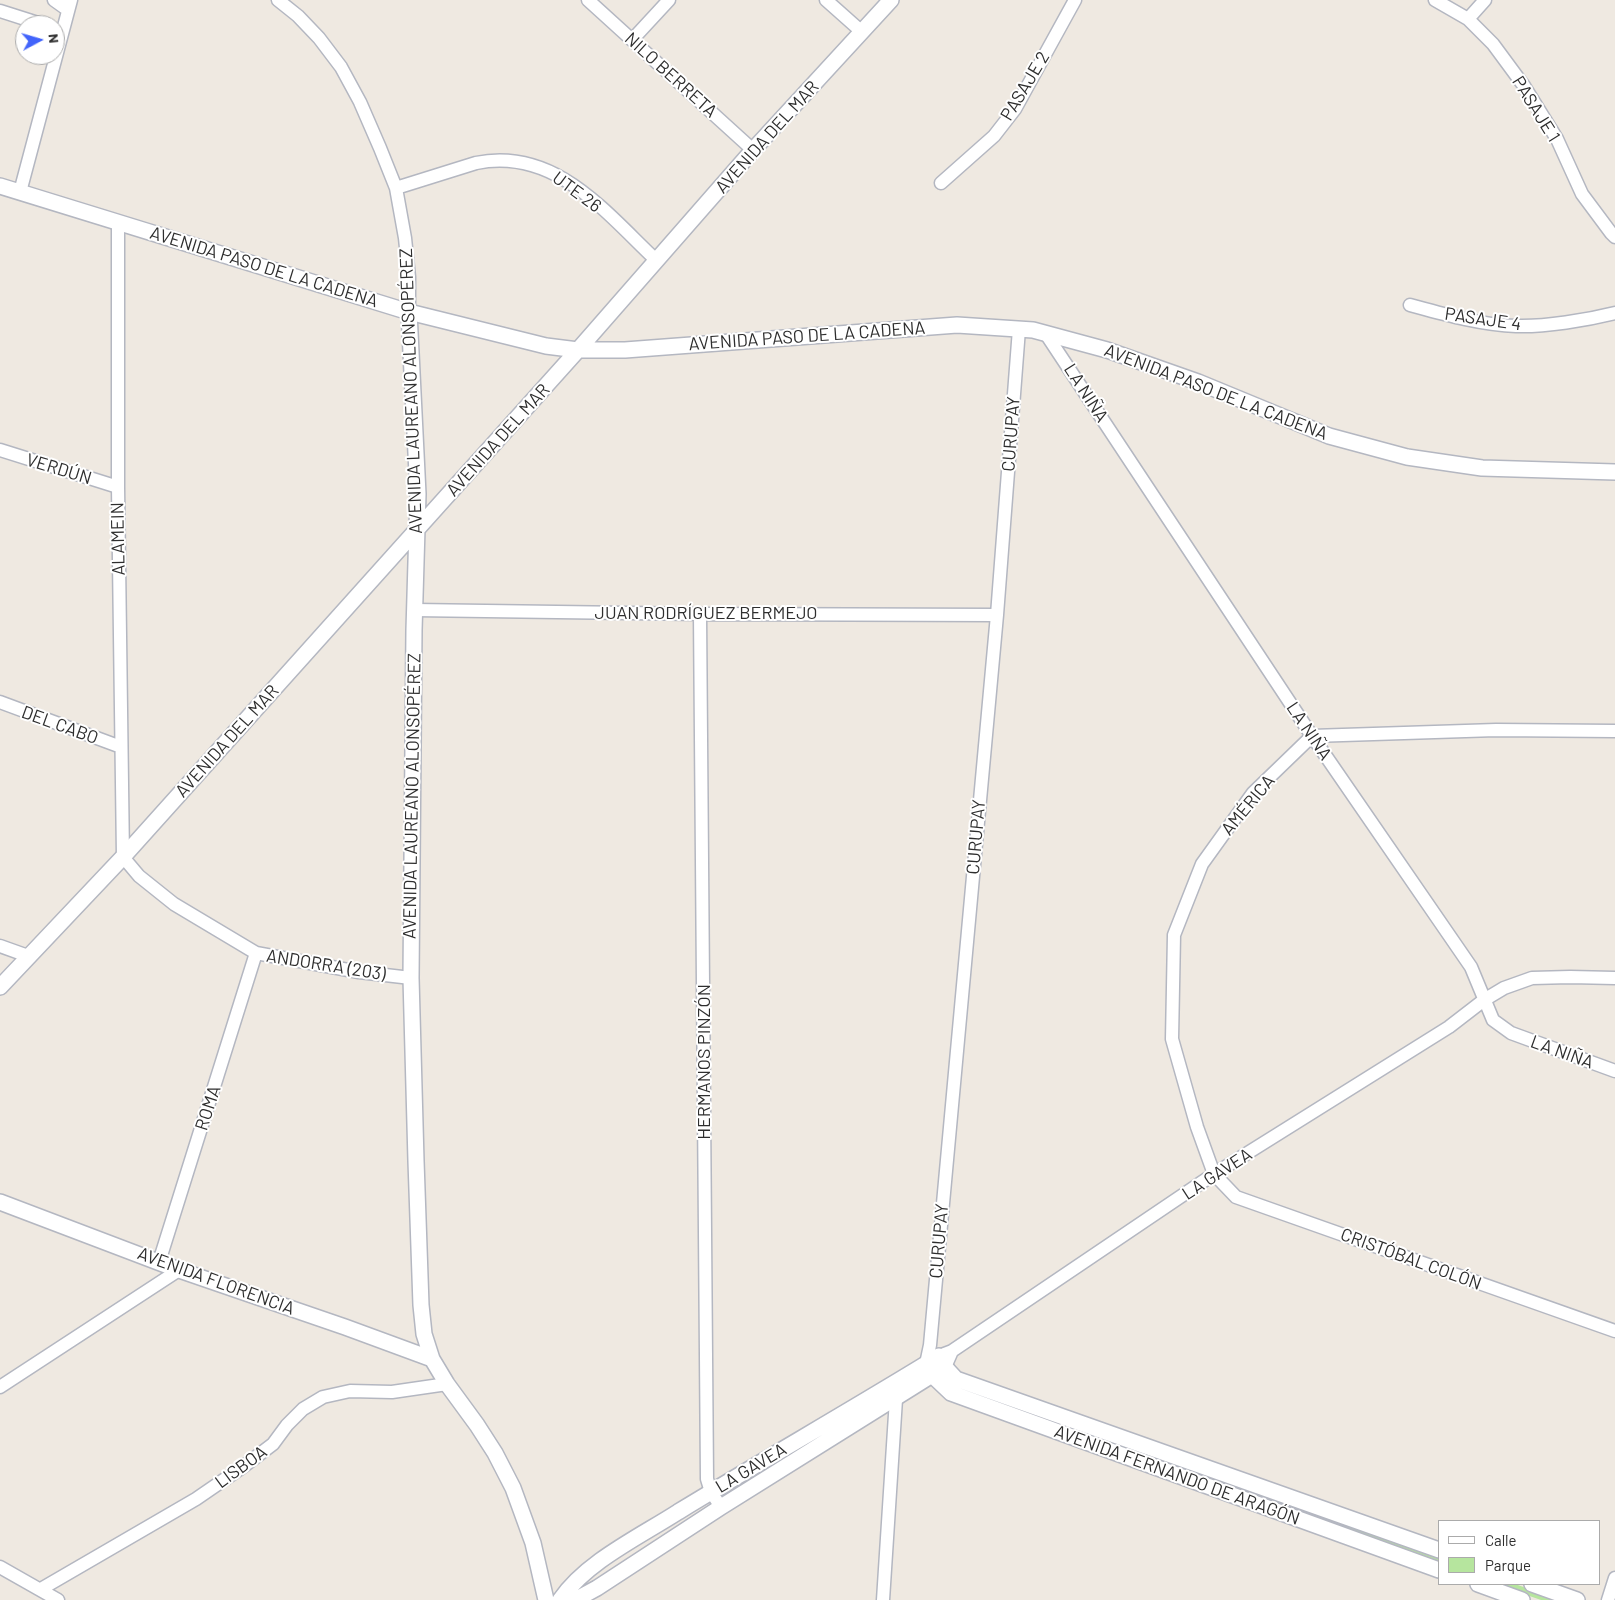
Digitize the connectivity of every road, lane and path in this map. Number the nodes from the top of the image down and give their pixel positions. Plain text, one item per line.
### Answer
1 (54, 0) edge
2 (278, 0) edge
3 (588, 0) edge
4 (669, 0) edge
5 (826, 0) edge
6 (892, 0) edge
7 (1075, 0) edge
8 (1435, 0) edge
9 (1485, 0) edge
10 (70, 5) edge
11 (0, 11) edge
12 (15, 16) edge
13 (1468, 19) junction
14 (862, 32) junction
15 (632, 40) junction
16 (51, 65) edge
17 (753, 150) junction
18 (941, 183) dead end
19 (0, 186) edge
20 (396, 188) junction
21 (20, 192) junction
22 (118, 222) junction
23 (1615, 236) edge
24 (656, 260) junction
25 (1410, 305) dead end
26 (409, 312) junction
27 (1615, 312) edge
28 (1019, 329) junction
29 (1046, 334) junction
30 (578, 350) junction
31 (0, 450) edge
32 (1615, 472) edge
33 (118, 487) junction
34 (417, 531) junction
35 (414, 610) junction
36 (700, 614) junction
37 (997, 615) junction
38 (0, 702) edge
39 (1615, 731) edge
40 (1312, 736) junction
41 (121, 747) junction
42 (123, 857) junction
43 (0, 946) edge
44 (256, 953) junction
45 (28, 956) junction
46 (411, 978) junction
47 (1615, 978) edge
48 (0, 987) edge
49 (1484, 1000) junction
50 (1615, 1071) edge
51 (1214, 1174) junction
52 (0, 1202) edge
53 (159, 1262) junction
54 (179, 1270) junction
55 (1615, 1331) edge
56 (942, 1355) junction
57 (432, 1359) junction
58 (929, 1370) junction
59 (447, 1384) junction
60 (0, 1388) edge
61 (892, 1392) junction
62 (711, 1492) junction
63 (721, 1507) junction
64 (1438, 1550) edge
65 (0, 1567) edge
66 (1438, 1570) edge
67 (1615, 1578) edge
68 (1481, 1585) edge
69 (1535, 1585) edge
70 (41, 1589) junction
71 (58, 1600) edge
72 (546, 1600) edge
73 (560, 1600) edge
74 (575, 1600) edge
75 (883, 1600) edge
76 (1522, 1600) edge
77 (1577, 1600) edge
78 (1608, 1600) edge

1 - 10 street
2 - 20 street, AVENIDA LAUREANO ALONSOPÉREZ
3 - 15 street, NILO BERRETA
4 - 15 street
5 - 14 street
6 - 14 street, AVENIDA DEL MAR
7 - 18 street, PASAJE 2
8 - 13 street, PASAJE 1
9 - 13 street
11 - 12 street
13 - 23 street, PASAJE 1
14 - 17 street, AVENIDA DEL MAR
15 - 17 street, NILO BERRETA
16 - 21 street
17 - 24 street, AVENIDA DEL MAR
19 - 21 street, AVENIDA PASO DE LA CADENA
20 - 24 street, UTE 26
20 - 26 street, AVENIDA LAUREANO ALONSOPÉREZ
21 - 22 street, AVENIDA PASO DE LA CADENA
22 - 26 street, AVENIDA PASO DE LA CADENA
22 - 33 street, ALAMEIN
24 - 30 street, AVENIDA DEL MAR
25 - 27 street, PASAJE 4
26 - 30 street, AVENIDA PASO DE LA CADENA
26 - 34 street, AVENIDA LAUREANO ALONSOPÉREZ
28 - 29 street, AVENIDA PASO DE LA CADENA
28 - 30 street, AVENIDA PASO DE LA CADENA
28 - 37 street, CURUPAY
29 - 32 street, AVENIDA PASO DE LA CADENA
29 - 40 street, LA NIÑA
30 - 34 street, AVENIDA DEL MAR
31 - 33 street, VERDÚN
33 - 41 street, ALAMEIN
34 - 35 street, AVENIDA LAUREANO ALONSOPÉREZ
34 - 42 street, AVENIDA DEL MAR
35 - 36 street, JUAN RODRÍGUEZ BERMEJO
35 - 46 street, AVENIDA LAUREANO ALONSOPÉREZ
36 - 37 street, JUAN RODRÍGUEZ BERMEJO
36 - 62 street, HERMANOS PINZÓN
37 - 56 street, CURUPAY
38 - 41 street, DEL CABO
39 - 40 street
40 - 49 street, LA NIÑA
40 - 51 street, AMÉRICA
41 - 42 street, ALAMEIN
42 - 44 street, ANDORRA (203)
42 - 45 street, AVENIDA DEL MAR
43 - 45 street
44 - 46 street, ANDORRA (203)
44 - 53 street, ROMA
45 - 48 street, AVENIDA DEL MAR
46 - 57 street, AVENIDA LAUREANO ALONSOPÉREZ
47 - 49 street, LA GAVEA
49 - 50 street, LA NIÑA
49 - 51 street, LA GAVEA
51 - 55 street, CRISTÓBAL COLÓN
51 - 56 street, LA GAVEA
52 - 53 street, AVENIDA FLORENCIA
53 - 54 street, AVENIDA FLORENCIA
54 - 57 street, AVENIDA FLORENCIA
54 - 60 street
56 - 58 street, LA GAVEA
56 - 64 street, AVENIDA FERNANDO DE ARAGÓN
57 - 59 street, AVENIDA LAUREANO ALONSOPÉREZ
58 - 61 street, LA GAVEA
58 - 66 street, AVENIDA FERNANDO DE ARAGÓN
59 - 70 street, LISBOA
59 - 72 street, AVENIDA LAUREANO ALONSOPÉREZ
61 - 62 street, LA GAVEA
61 - 63 street, LA GAVEA
61 - 75 street
62 - 63 street, HERMANOS PINZÓN
62 - 73 street, LA GAVEA
63 - 74 street, LA GAVEA
65 - 70 street
67 - 78 street
68 - 76 street
69 - 77 street
70 - 71 street

